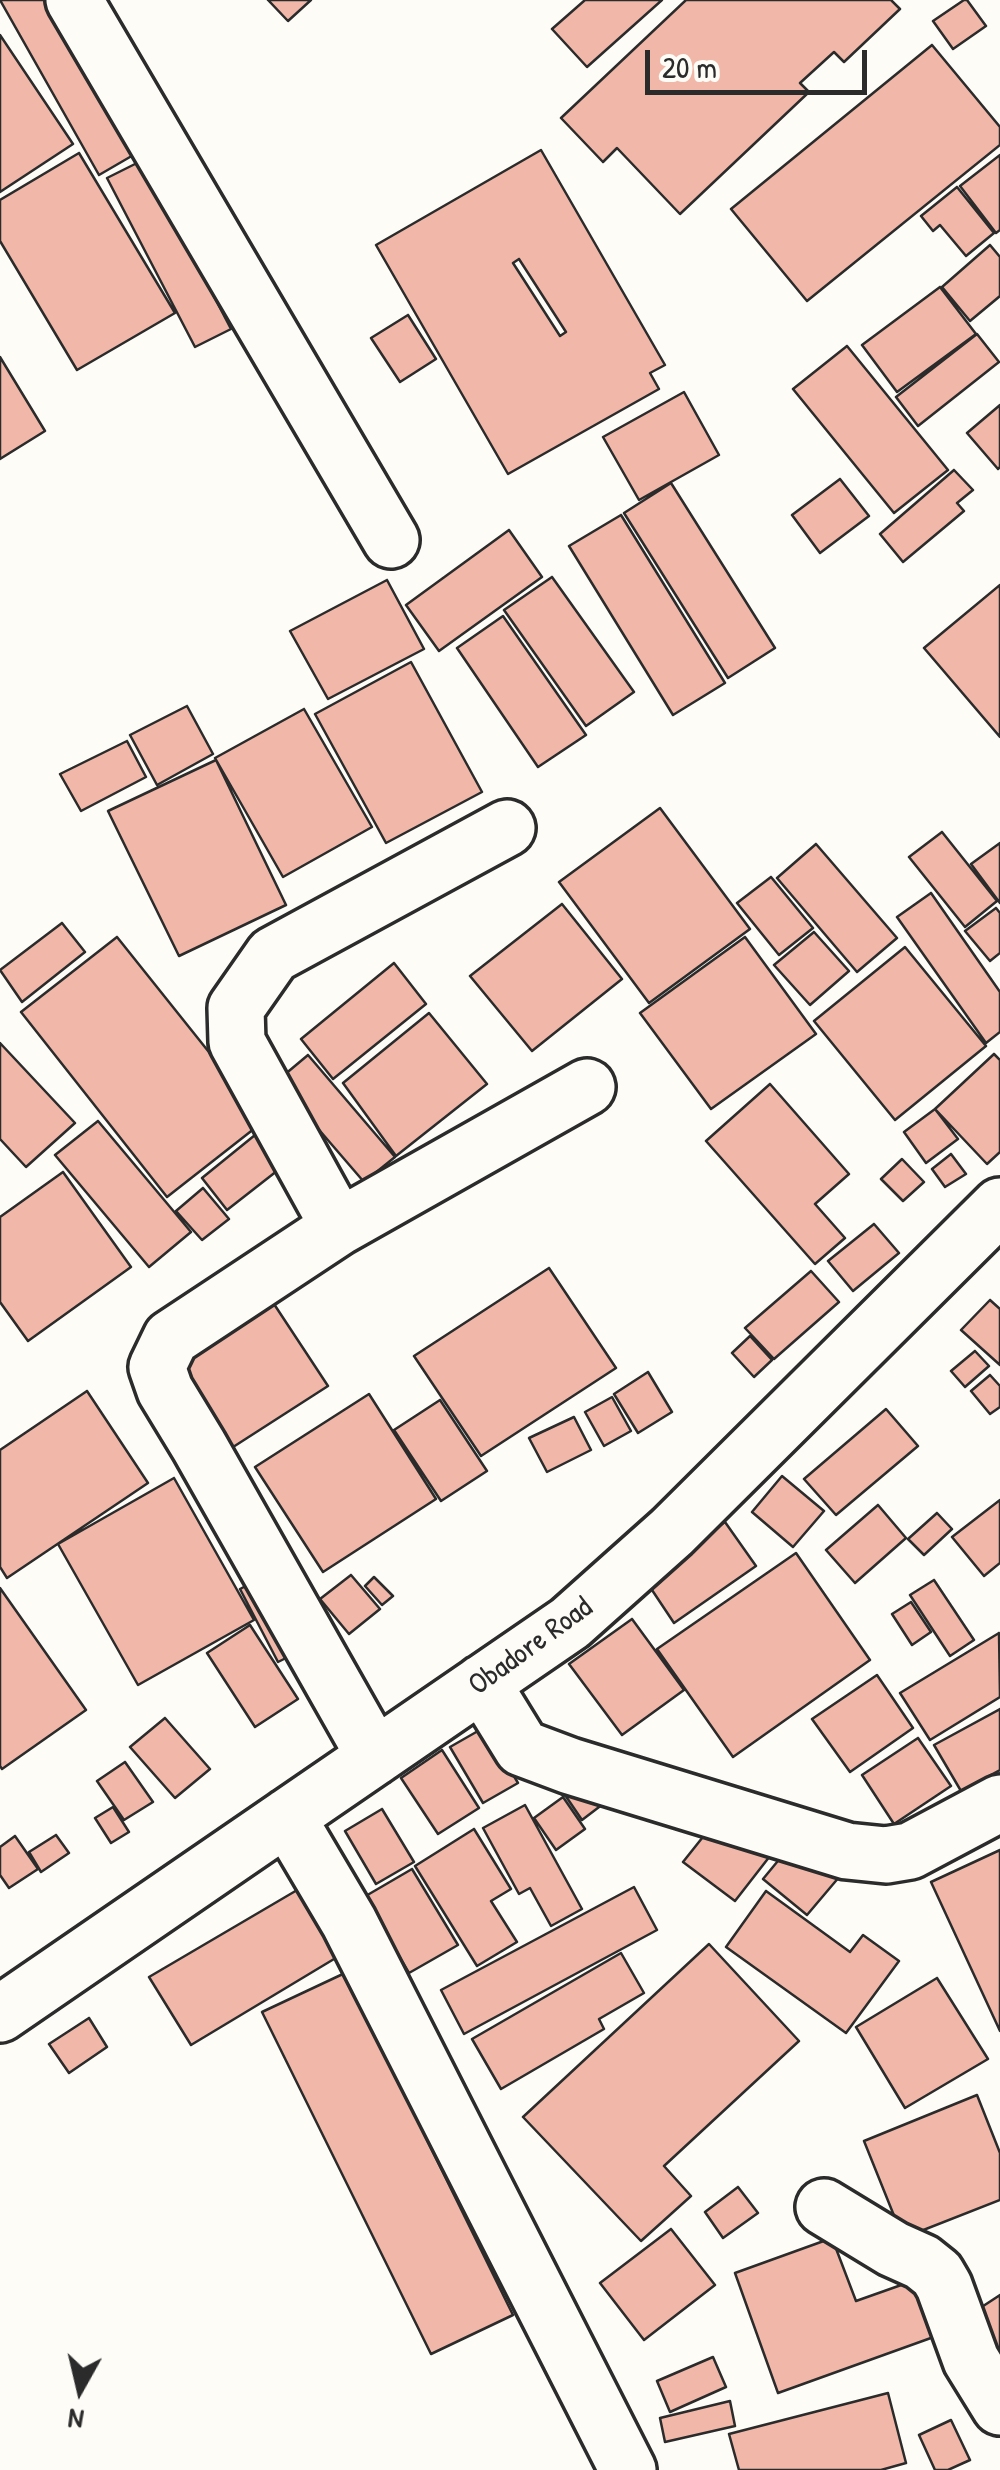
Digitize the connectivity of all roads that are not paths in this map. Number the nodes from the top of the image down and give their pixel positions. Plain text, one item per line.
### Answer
1 (74, 0) edge
2 (391, 540) dead end
3 (507, 828) dead end
4 (587, 1087) dead end
5 (998, 1213) edge
6 (339, 1227) junction
7 (482, 1683) junction
8 (375, 1757) junction
9 (1000, 1803) edge
10 (287, 1817) junction
11 (0, 2014) edge
12 (824, 2208) dead end
13 (1000, 2407) edge
14 (628, 2470) edge

1 - 2 street
3 - 6 street
4 - 6 street
5 - 7 street, Obadore Road
6 - 8 street
7 - 8 street, Obadore Road
7 - 9 street
8 - 10 street, Obadore Road
10 - 11 street, Obadore Road
10 - 14 street
12 - 13 street

